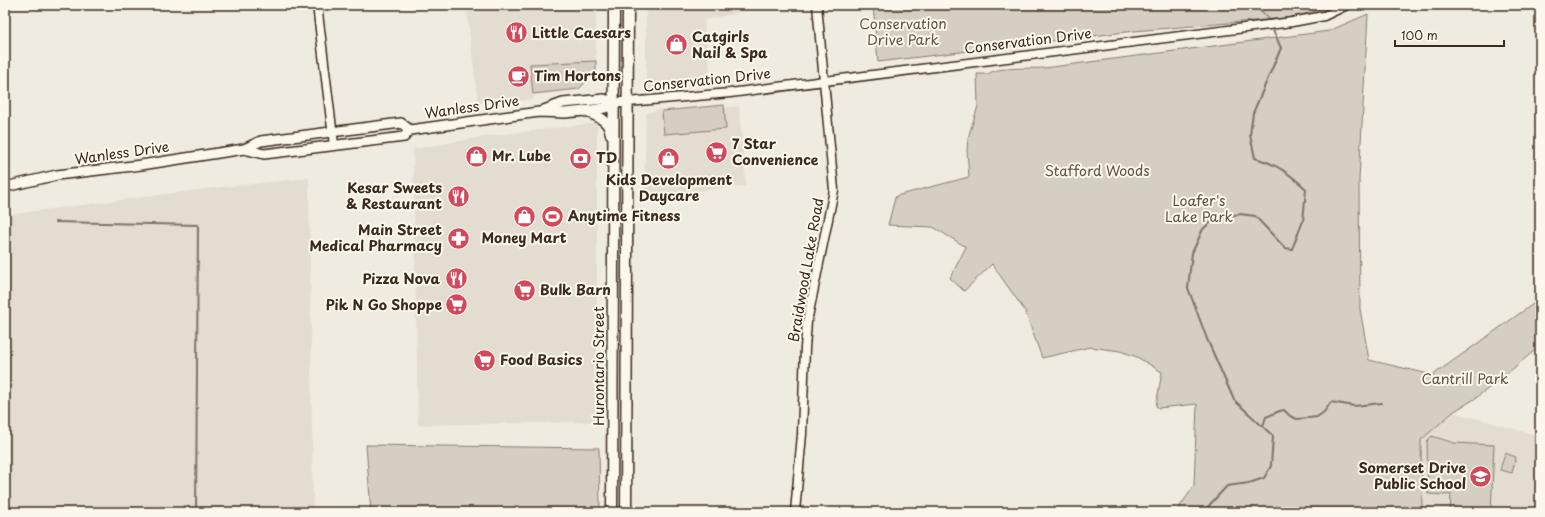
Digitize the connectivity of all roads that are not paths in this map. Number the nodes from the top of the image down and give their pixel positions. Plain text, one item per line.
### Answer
1 (317, 5) edge
2 (614, 5) edge
3 (628, 5) edge
4 (817, 5) edge
5 (1347, 5) edge
6 (824, 81) junction
7 (628, 102) junction
8 (614, 103) junction
9 (585, 111) junction
10 (539, 112) junction
11 (410, 130) junction
12 (332, 132) junction
13 (334, 145) junction
14 (244, 148) junction
15 (614, 160) junction
16 (5, 187) edge
17 (612, 512) edge
18 (626, 512) edge
19 (795, 512) edge

1 - 12 street
2 - 8 main road, Hurontario Street
3 - 7 main road, Hurontario Street
4 - 6 street, Braidwood Lake Road
5 - 6 street, Conservation Drive
6 - 7 street, Conservation Drive
6 - 19 street, Braidwood Lake Road
7 - 8 main road, Conservation Drive
7 - 18 main road, Hurontario Street
8 - 9 main road, Wanless Drive
8 - 10 main road, Wanless Drive
8 - 15 main road, Hurontario Street
9 - 10 main road, Wanless Drive
9 - 15 main road
10 - 11 main road, Wanless Drive
11 - 12 main road, Wanless Drive
11 - 13 main road, Wanless Drive
12 - 13 street
12 - 14 main road, Wanless Drive
13 - 14 main road, Wanless Drive
14 - 16 main road, Wanless Drive
15 - 17 main road, Hurontario Street

